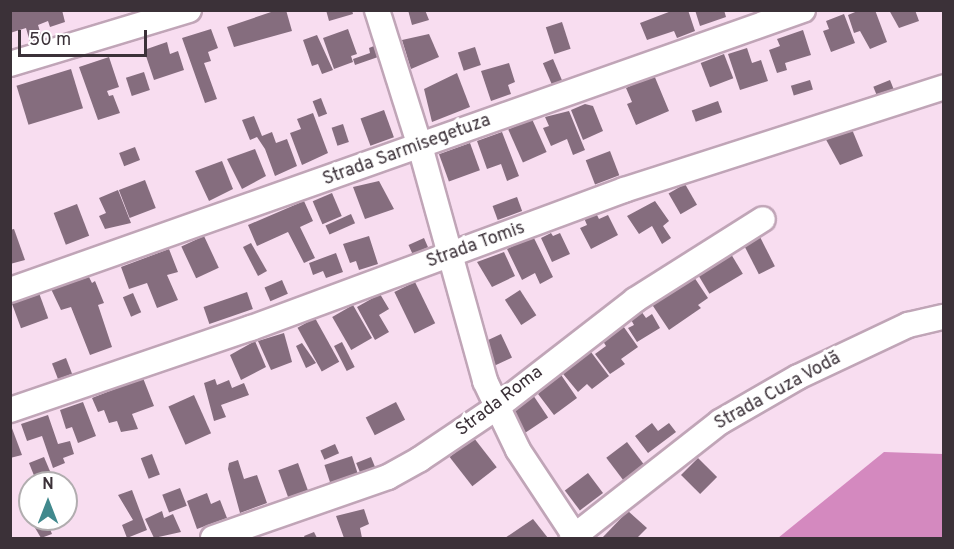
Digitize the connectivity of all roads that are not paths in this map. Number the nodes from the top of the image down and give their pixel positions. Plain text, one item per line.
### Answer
1 (189, 10) edge
2 (377, 10) edge
3 (803, 10) edge
4 (10, 64) edge
5 (944, 87) edge
6 (420, 146) junction
7 (763, 219) dead end
8 (450, 255) junction
9 (10, 290) edge
10 (944, 317) edge
11 (496, 408) junction
12 (10, 410) edge
13 (573, 537) edge
14 (213, 538) edge

1 - 4 street
2 - 6 street
3 - 6 street, Strada Sarmisegetuza
5 - 8 street, Strada Tomis
6 - 8 street
6 - 9 street, Strada Sarmisegetuza
7 - 11 street, Strada Roma
8 - 11 street
8 - 12 street, Strada Tomis
10 - 13 street, Strada Cuza Vodă
11 - 13 street
11 - 14 street, Strada Roma

